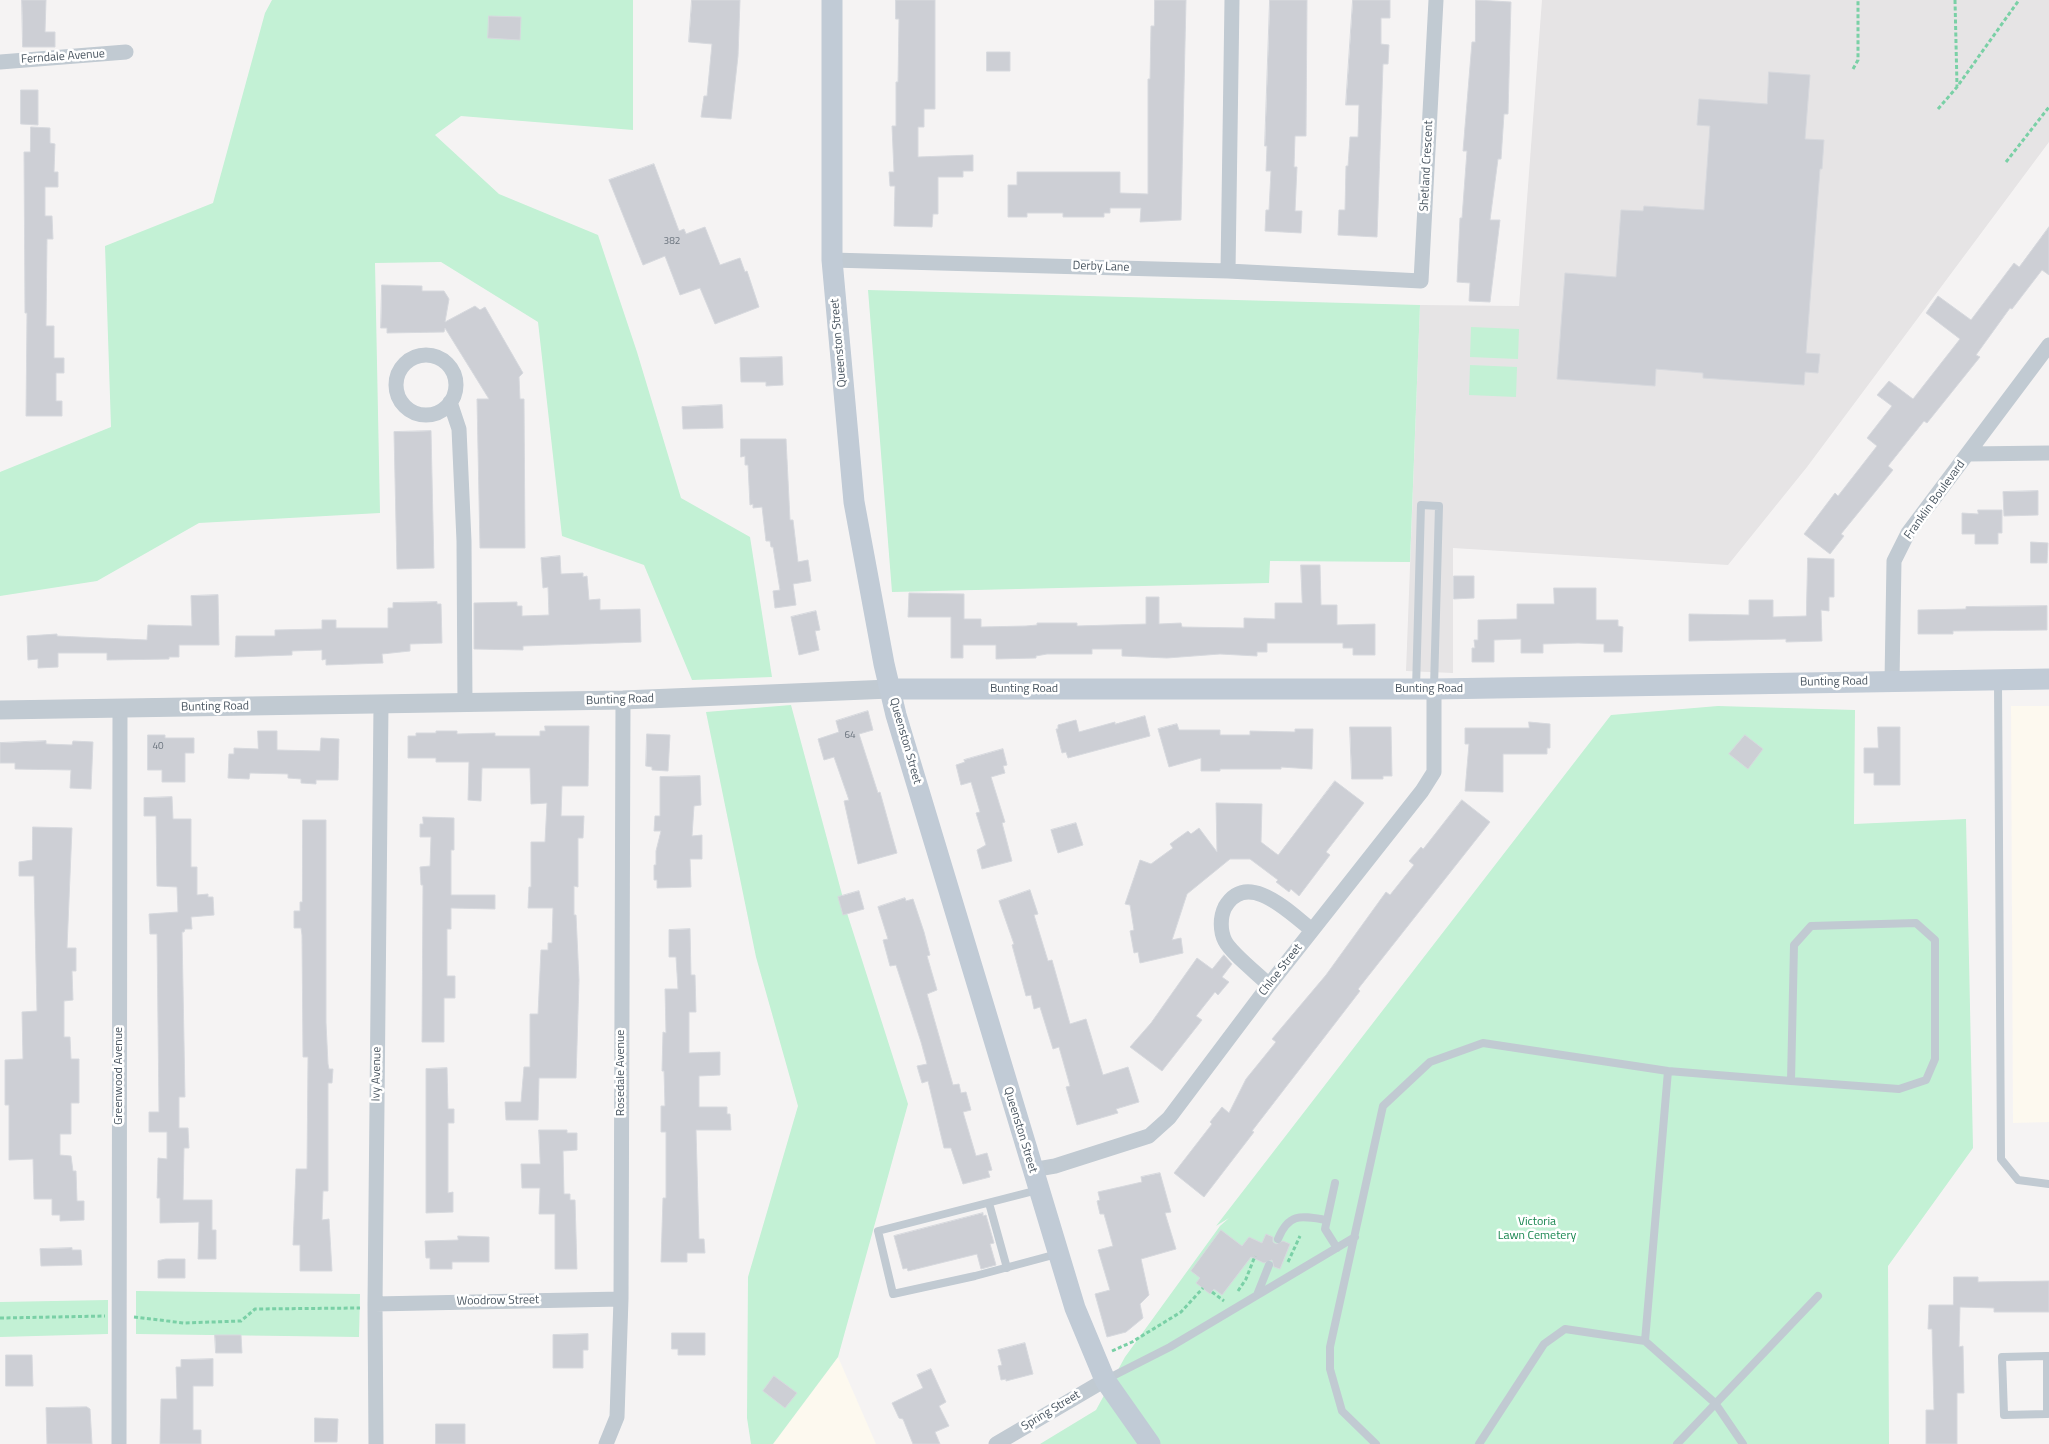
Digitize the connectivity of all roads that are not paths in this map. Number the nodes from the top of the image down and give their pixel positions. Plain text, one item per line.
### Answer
1 (832, 0) edge
2 (1232, 0) edge
3 (1436, 0) edge
4 (126, 52) dead end
5 (0, 62) edge
6 (832, 260) junction
7 (1228, 271) junction
8 (1370, 278) joint
9 (2049, 345) edge
10 (450, 402) dead end
11 (2049, 453) edge
12 (1969, 454) junction
13 (2049, 679) edge
14 (1998, 680) junction
15 (1892, 681) junction
16 (1425, 689) junction
17 (890, 690) junction
18 (623, 700) junction
19 (465, 704) junction
20 (381, 705) junction
21 (120, 709) junction
22 (0, 710) edge
23 (1312, 930) junction
24 (1269, 985) junction
25 (1668, 1071) junction
26 (1791, 1081) junction
27 (1035, 1180) junction
28 (1335, 1183) dead end
29 (2049, 1184) edge
30 (989, 1203) junction
31 (1326, 1220) junction
32 (1355, 1237) junction
33 (1278, 1239) dead end
34 (1338, 1248) junction
35 (1058, 1254) junction
36 (1269, 1265) dead end
37 (1007, 1268) junction
38 (1257, 1295) junction
39 (1818, 1296) dead end
40 (621, 1299) junction
41 (375, 1304) junction
42 (1645, 1341) junction
43 (2048, 1356) edge
44 (1105, 1380) junction
45 (1716, 1403) junction
46 (119, 1444) edge
47 (376, 1444) edge
48 (606, 1444) edge
49 (996, 1444) edge
50 (1150, 1444) edge
51 (1376, 1444) edge
52 (1479, 1444) edge
53 (1677, 1444) edge
54 (1744, 1444) edge

1 - 6 main road, Queenston Street
2 - 7 street
3 - 8 street, Shetland Crescent
4 - 5 street, Ferndale Avenue
6 - 7 street, Derby Lane
6 - 17 main road, Queenston Street
7 - 8 street, Derby Lane
9 - 12 street, Franklin Boulevard
10 - 19 street
11 - 12 street
12 - 15 street, Franklin Boulevard
13 - 14 main road, Bunting Road
14 - 15 main road, Bunting Road
14 - 29 lane
15 - 16 main road, Bunting Road
16 - 16 lane
16 - 17 main road, Bunting Road
16 - 23 street, Chloe Street
17 - 18 street, Bunting Road
17 - 27 main road, Queenston Street
18 - 19 street, Bunting Road
18 - 40 street, Rosedale Avenue
19 - 20 street, Bunting Road
20 - 21 street, Bunting Road
20 - 41 street, Ivy Avenue
21 - 22 street, Bunting Road
21 - 46 street, Greenwood Avenue
23 - 24 street, Chloe Street
23 - 24 street
24 - 27 street, Chloe Street
25 - 26 lane
25 - 32 lane
25 - 42 lane
26 - 26 lane
27 - 30 lane
27 - 35 main road, Queenston Street
28 - 31 lane
30 - 37 lane
30 - 37 lane
31 - 33 lane
31 - 34 lane
32 - 34 lane
32 - 51 lane
34 - 38 lane
35 - 37 lane
35 - 44 main road, Queenston Street
36 - 38 lane
38 - 44 lane
39 - 45 lane
40 - 41 street, Woodrow Street
40 - 48 street, Rosedale Avenue
41 - 47 street, Ivy Avenue
42 - 45 lane
42 - 52 lane
43 - 43 lane
44 - 49 street, Spring Street
44 - 50 main road, Queenston Street
45 - 53 lane
45 - 54 lane

